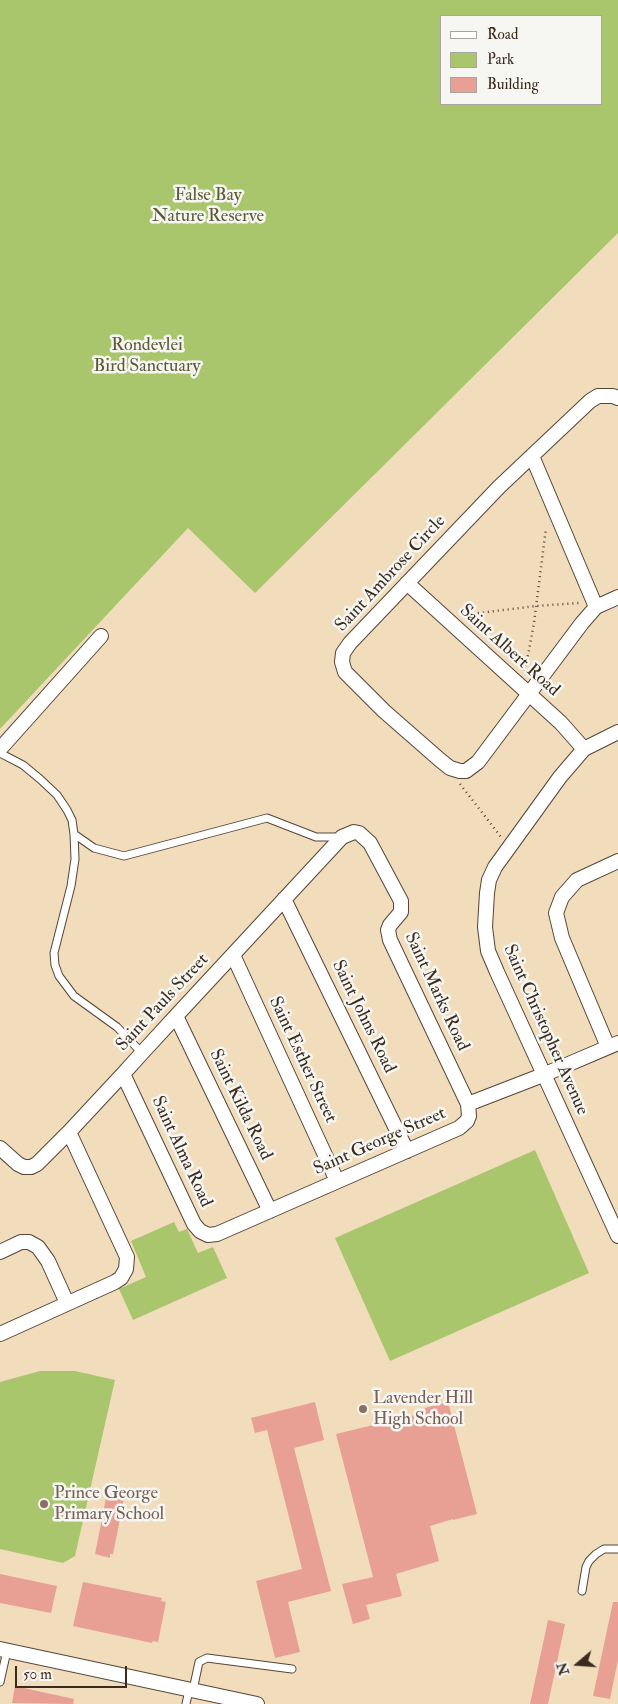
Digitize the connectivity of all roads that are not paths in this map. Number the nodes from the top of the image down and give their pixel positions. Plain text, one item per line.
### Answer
1 (618, 398) edge
2 (532, 456) junction
3 (407, 583) junction
4 (618, 597) edge
5 (594, 604) junction
6 (101, 636) dead end
7 (529, 694) junction
8 (618, 732) edge
9 (584, 748) junction
10 (0, 749) edge
11 (0, 753) edge
12 (74, 834) junction
13 (342, 837) junction
14 (618, 860) edge
15 (284, 899) junction
16 (233, 956) junction
17 (176, 1016) junction
18 (613, 1045) edge
19 (142, 1053) junction
20 (123, 1074) junction
21 (543, 1075) junction
22 (468, 1104) junction
23 (69, 1132) junction
24 (0, 1148) edge
25 (407, 1151) junction
26 (337, 1181) junction
27 (270, 1211) junction
28 (618, 1236) edge
29 (0, 1252) edge
30 (67, 1303) junction
31 (0, 1334) edge
32 (618, 1549) edge
33 (582, 1591) dead end
34 (3, 1650) edge
35 (292, 1669) dead end
36 (0, 1682) edge
37 (191, 1690) junction
38 (186, 1704) edge
39 (257, 1704) edge

1 - 2 street, Saint Ambrose Circle
2 - 3 street, Saint Ambrose Circle
2 - 5 street
3 - 7 street, Saint Albert Road
3 - 7 street, Saint Ambrose Circle
4 - 5 street
5 - 7 street
6 - 10 street
7 - 9 street, Saint Albert Road
8 - 9 street, Saint Christopher Avenue
9 - 21 street, Saint Christopher Avenue
11 - 12 lane
12 - 13 lane
12 - 19 lane
13 - 15 street
13 - 22 street, Saint Marks Road
14 - 18 street
15 - 16 street, Saint Pauls Street
15 - 25 street, Saint Johns Road
16 - 17 street, Saint Pauls Street
16 - 26 street, Saint Esther Street
17 - 19 street, Saint Pauls Street
17 - 27 street, Saint Kilda Road
18 - 21 street, Saint George Street
19 - 20 street, Saint Pauls Street
20 - 23 street, Saint Pauls Street
20 - 27 street, Saint Alma Road
21 - 22 street, Saint George Street
21 - 28 street, Saint Christopher Avenue
22 - 25 street, Saint George Street
23 - 24 street, Saint Pauls Street
23 - 30 street
25 - 26 street, Saint George Street
26 - 27 street, Saint George Street
29 - 30 street
30 - 31 street
32 - 33 lane
34 - 36 lane
34 - 37 street
35 - 37 lane
37 - 38 lane
37 - 39 street

